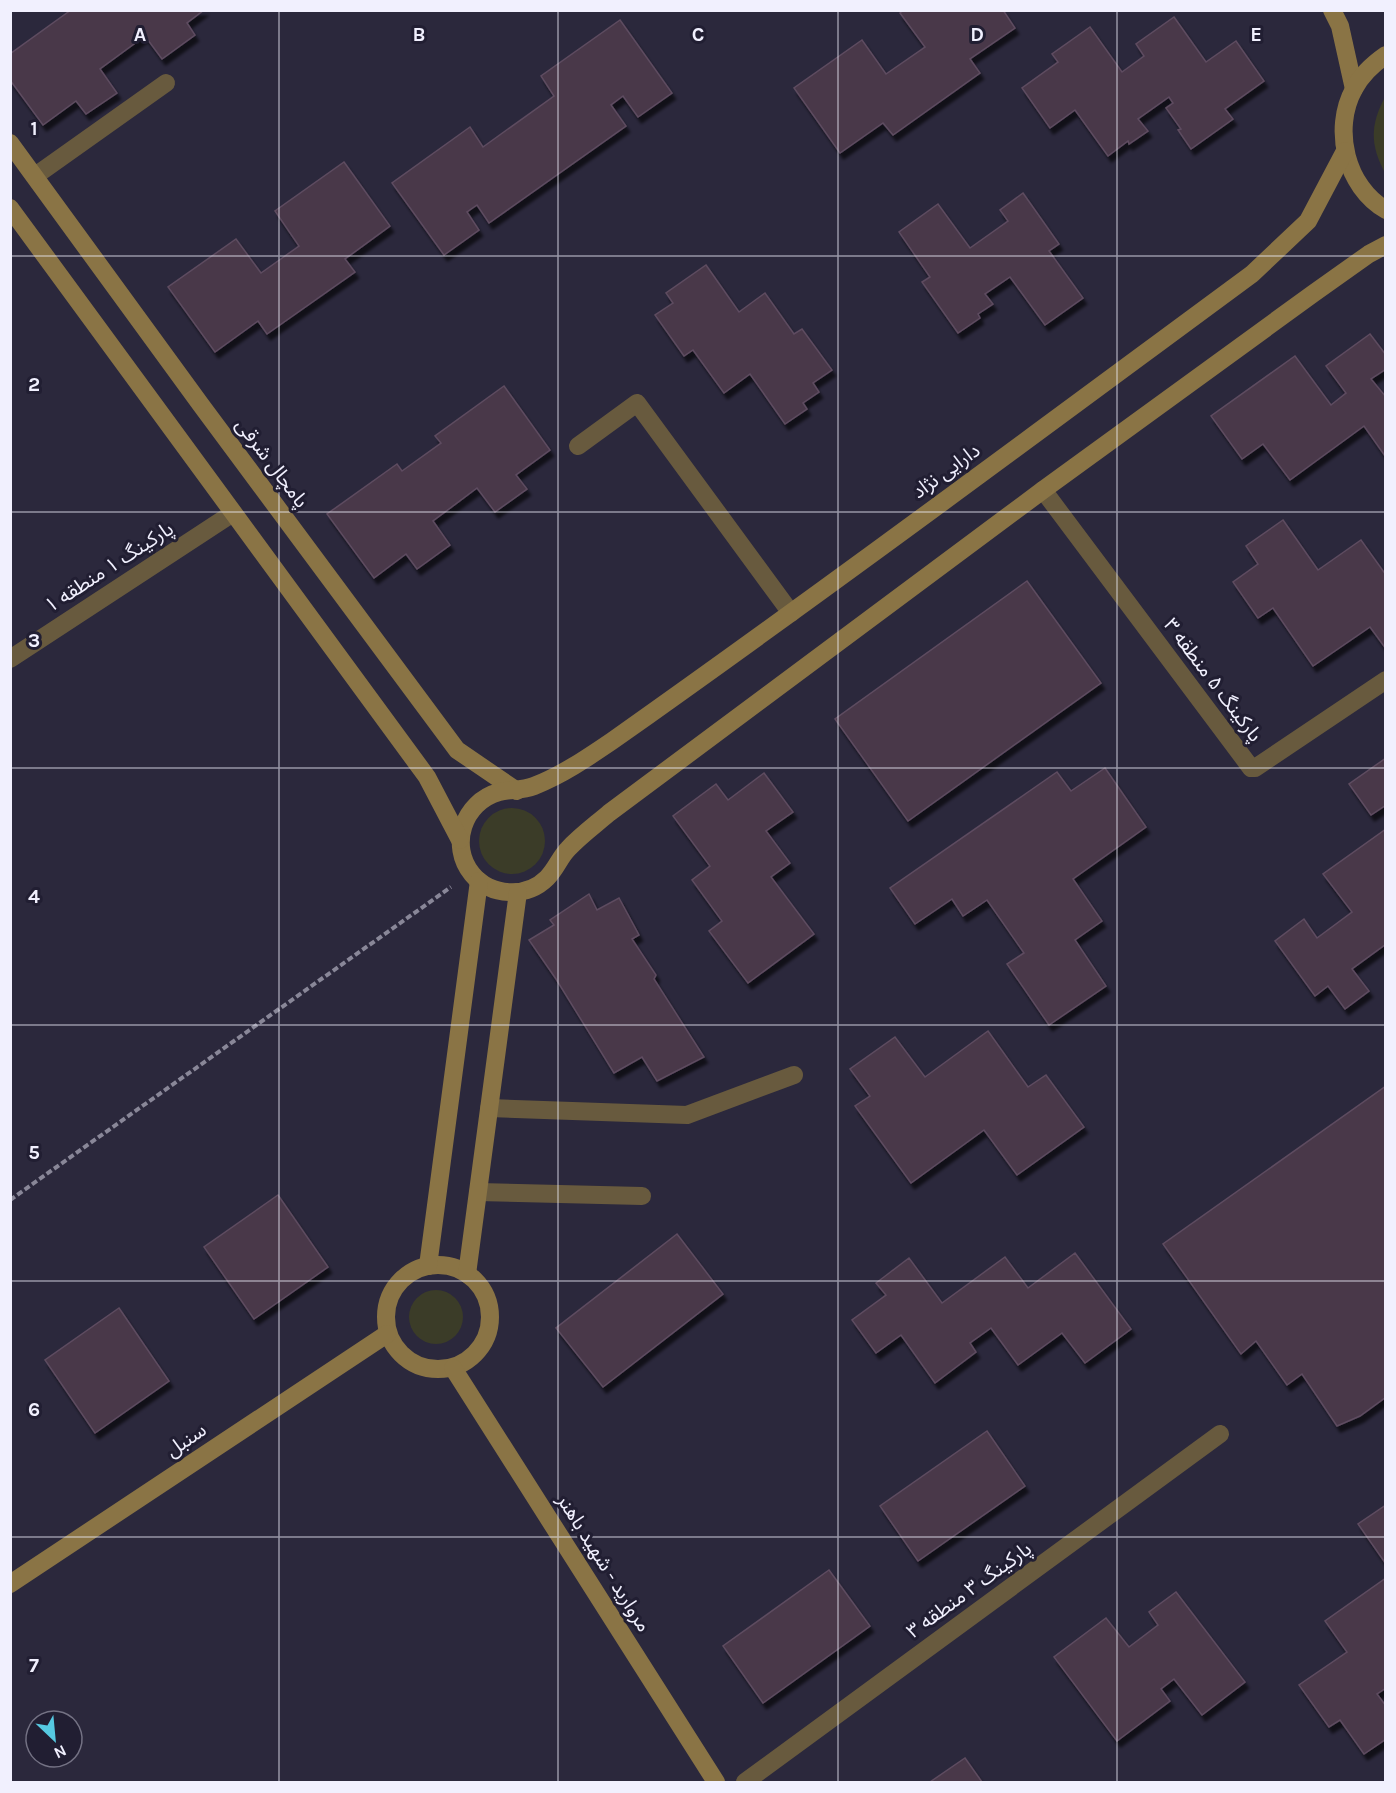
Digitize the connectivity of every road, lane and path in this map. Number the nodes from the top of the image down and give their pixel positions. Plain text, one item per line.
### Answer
1 (1332, 10) edge
2 (1386, 55) edge
3 (166, 83) dead end
4 (1354, 89) junction
5 (10, 143) edge
6 (1345, 151) junction
7 (35, 176) junction
8 (10, 208) edge
9 (1386, 210) edge
10 (1386, 245) edge
11 (578, 446) dead end
12 (1043, 490) junction
13 (233, 513) junction
14 (791, 613) junction
15 (10, 659) edge
16 (1386, 680) edge
17 (525, 789) junction
18 (460, 840) junction
19 (475, 877) junction
20 (518, 892) junction
21 (794, 1075) dead end
22 (489, 1108) junction
23 (478, 1192) junction
24 (642, 1196) dead end
25 (10, 1200) edge
26 (428, 1266) junction
27 (467, 1274) junction
28 (387, 1334) junction
29 (453, 1368) junction
30 (1220, 1434) dead end
31 (10, 1584) edge
32 (716, 1782) edge
33 (745, 1782) edge

1 - 4 street
2 - 4 street
3 - 7 street
4 - 6 street
5 - 7 street, پامچال شرقی
6 - 9 street
6 - 14 street, دارایی نژاد
7 - 17 street, پامچال شرقی
8 - 13 street
10 - 12 street
11 - 14 street
12 - 16 street, پارکینگ ۵ منطقه ۳
12 - 20 street
13 - 15 street, پارکینگ ۱ منطقه ۱
13 - 18 street
14 - 17 street, دارایی نژاد
17 - 18 street, دارایی نژاد
18 - 19 street
19 - 20 street
19 - 25 path
19 - 26 street
20 - 22 street
21 - 22 street
22 - 23 street
23 - 24 street
23 - 27 street
26 - 27 street
26 - 28 street
27 - 29 street
28 - 29 street
28 - 31 street, سنبل
29 - 32 street, مروارید - شهید باهنر
30 - 33 street, پارکینگ ۳ منطقه ۳

